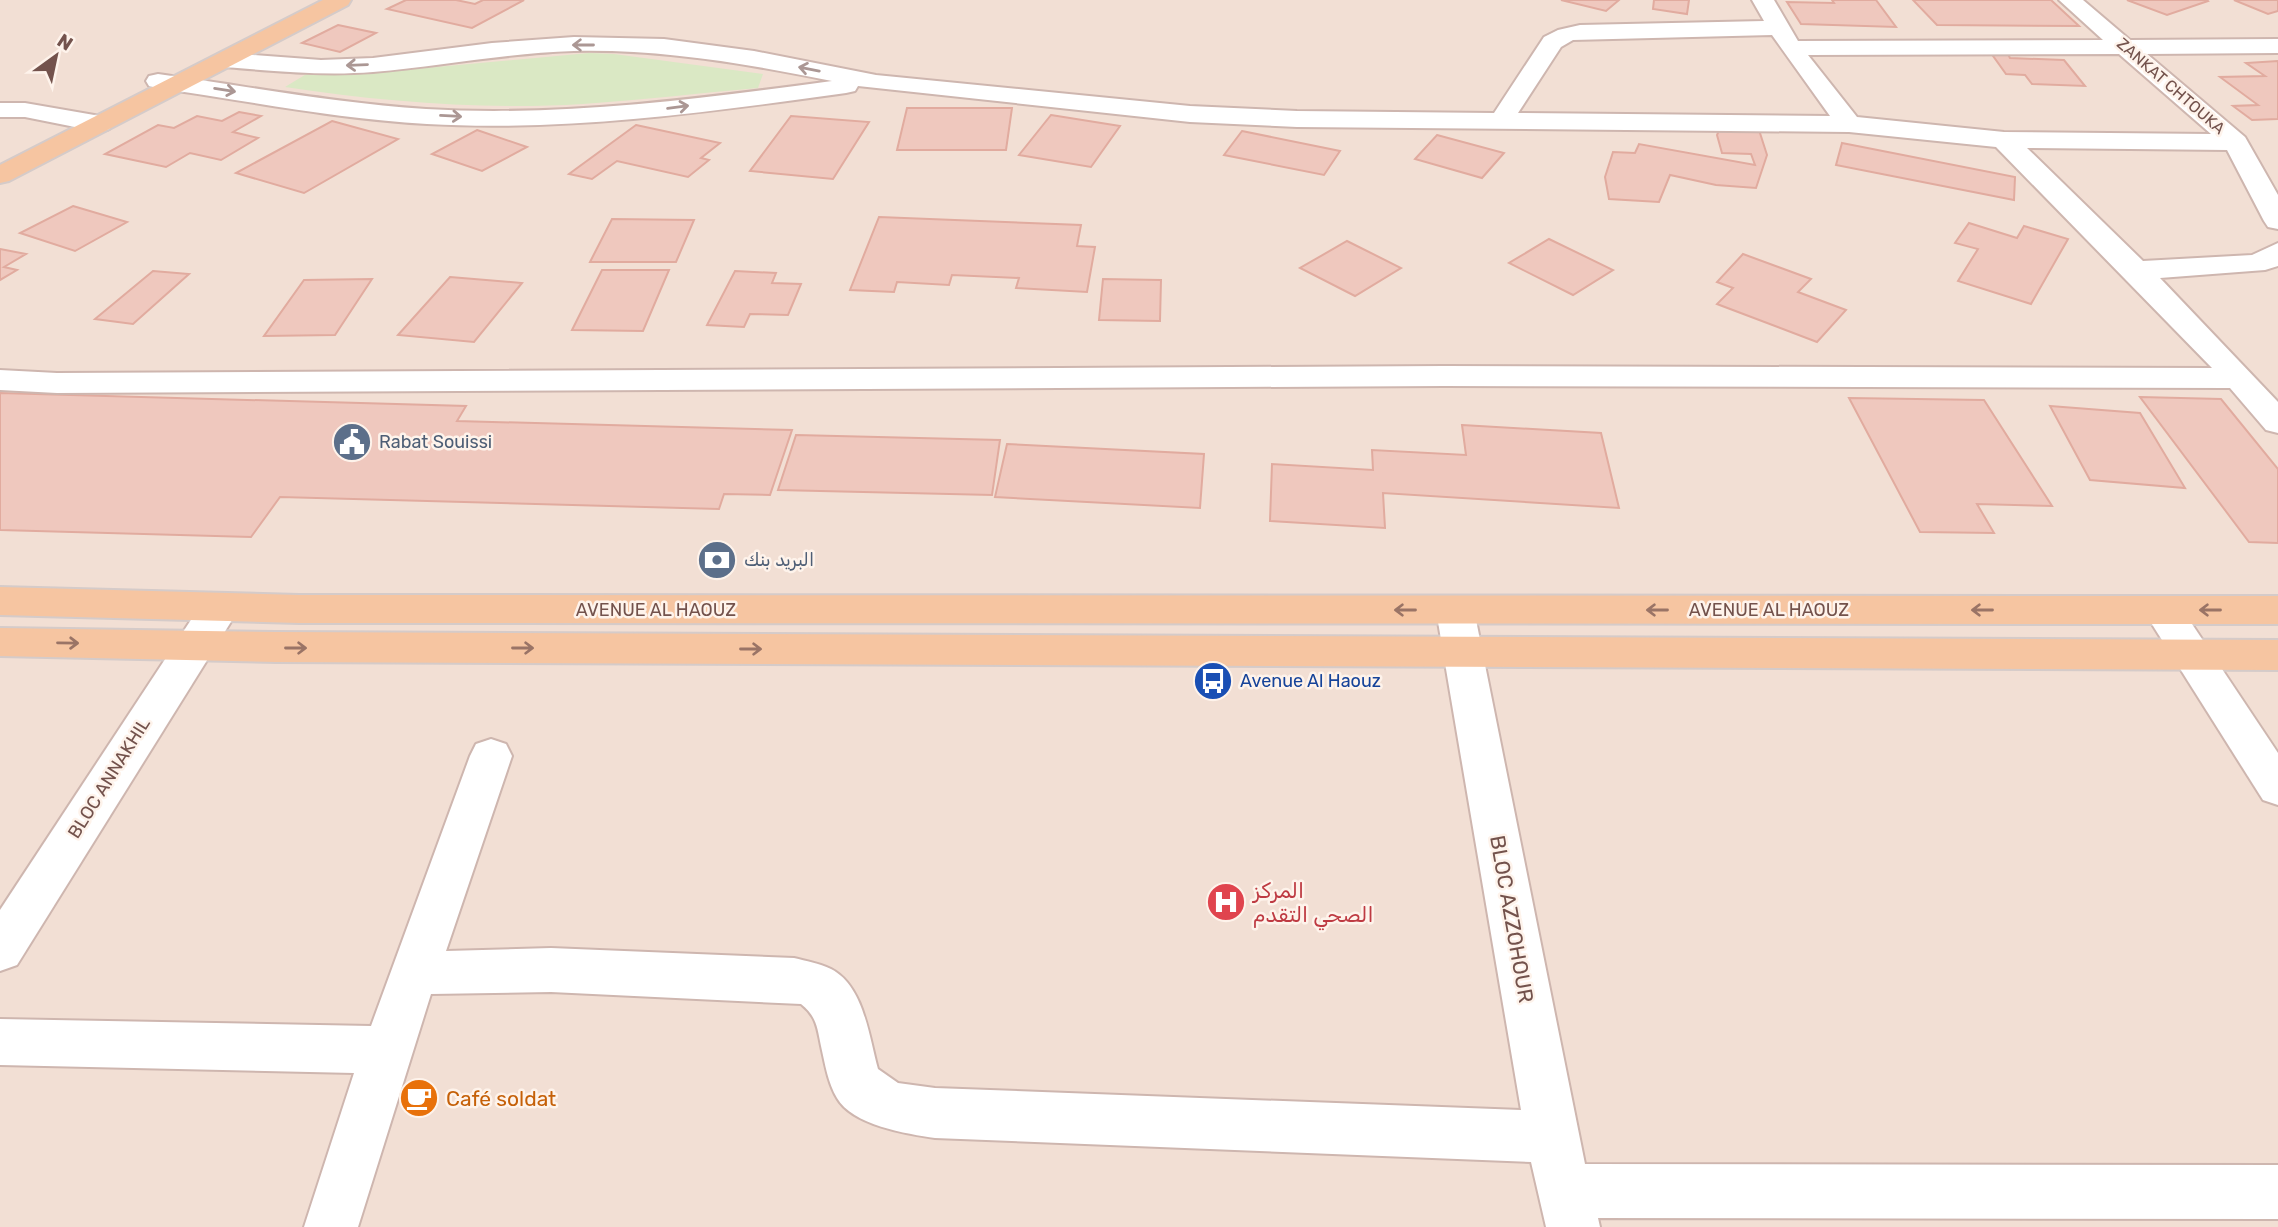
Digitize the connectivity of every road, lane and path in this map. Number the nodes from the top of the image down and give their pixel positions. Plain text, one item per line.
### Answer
1 (317, 0) edge
2 (340, 0) edge
3 (1763, 0) edge
4 (2070, 0) edge
5 (1776, 28) junction
6 (2124, 46) junction
7 (2278, 46) edge
8 (1791, 48) junction
9 (225, 60) junction
10 (168, 82) junction
11 (876, 82) junction
12 (0, 110) edge
13 (1501, 121) junction
14 (90, 122) junction
15 (1849, 124) junction
16 (2004, 140) junction
17 (2236, 142) junction
18 (0, 160) edge
19 (0, 175) edge
20 (2275, 209) edge
21 (2278, 252) edge
22 (2135, 270) junction
23 (2239, 378) junction
24 (0, 380) edge
25 (2278, 423) edge
26 (0, 601) edge
27 (220, 607) junction
28 (2162, 610) junction
29 (2278, 610) edge
30 (1459, 631) junction
31 (0, 642) edge
32 (194, 646) junction
33 (2191, 655) junction
34 (2278, 655) edge
35 (491, 756) dead end
36 (2278, 788) edge
37 (0, 950) edge
38 (416, 973) junction
39 (0, 1042) edge
40 (387, 1050) junction
41 (1552, 1137) junction
42 (2278, 1192) edge
43 (1569, 1209) edge
44 (331, 1227) edge

1 - 10 main road
2 - 9 main road
3 - 5 street
4 - 6 street, ZANKAT CHTOUKA
5 - 8 street
5 - 13 street
6 - 7 street
6 - 8 street
6 - 17 street, ZANKAT CHTOUKA
8 - 15 street
9 - 10 main road
11 -> 9 street
10 -> 11 street
10 - 14 main road
11 - 13 street
12 - 14 street
13 - 15 street
14 - 18 main road
14 - 19 main road
15 - 16 street
16 - 17 street
16 - 22 street
17 - 20 street, ZANKAT CHTOUKA
21 - 22 street
22 - 23 street
23 - 24 street
23 - 25 street
26 - 27 main road, AVENUE AL HAOUZ
30 -> 27 main road, AVENUE AL HAOUZ
27 - 32 street, BLOC ANNAKHIL
29 -> 28 main road, AVENUE AL HAOUZ
28 -> 30 main road, AVENUE AL HAOUZ
28 - 33 street
32 -> 30 main road, AVENUE AL HAOUZ
30 - 33 main road, AVENUE AL HAOUZ
30 - 41 street, BLOC AZZOHOUR
31 -> 32 main road, AVENUE AL HAOUZ
32 - 37 street, BLOC ANNAKHIL
33 - 34 main road, AVENUE AL HAOUZ
33 - 36 street
35 - 38 street
38 - 40 street
38 - 41 street
39 - 40 street
40 - 44 street
41 - 43 street, BLOC AZZOHOUR
42 - 43 street

